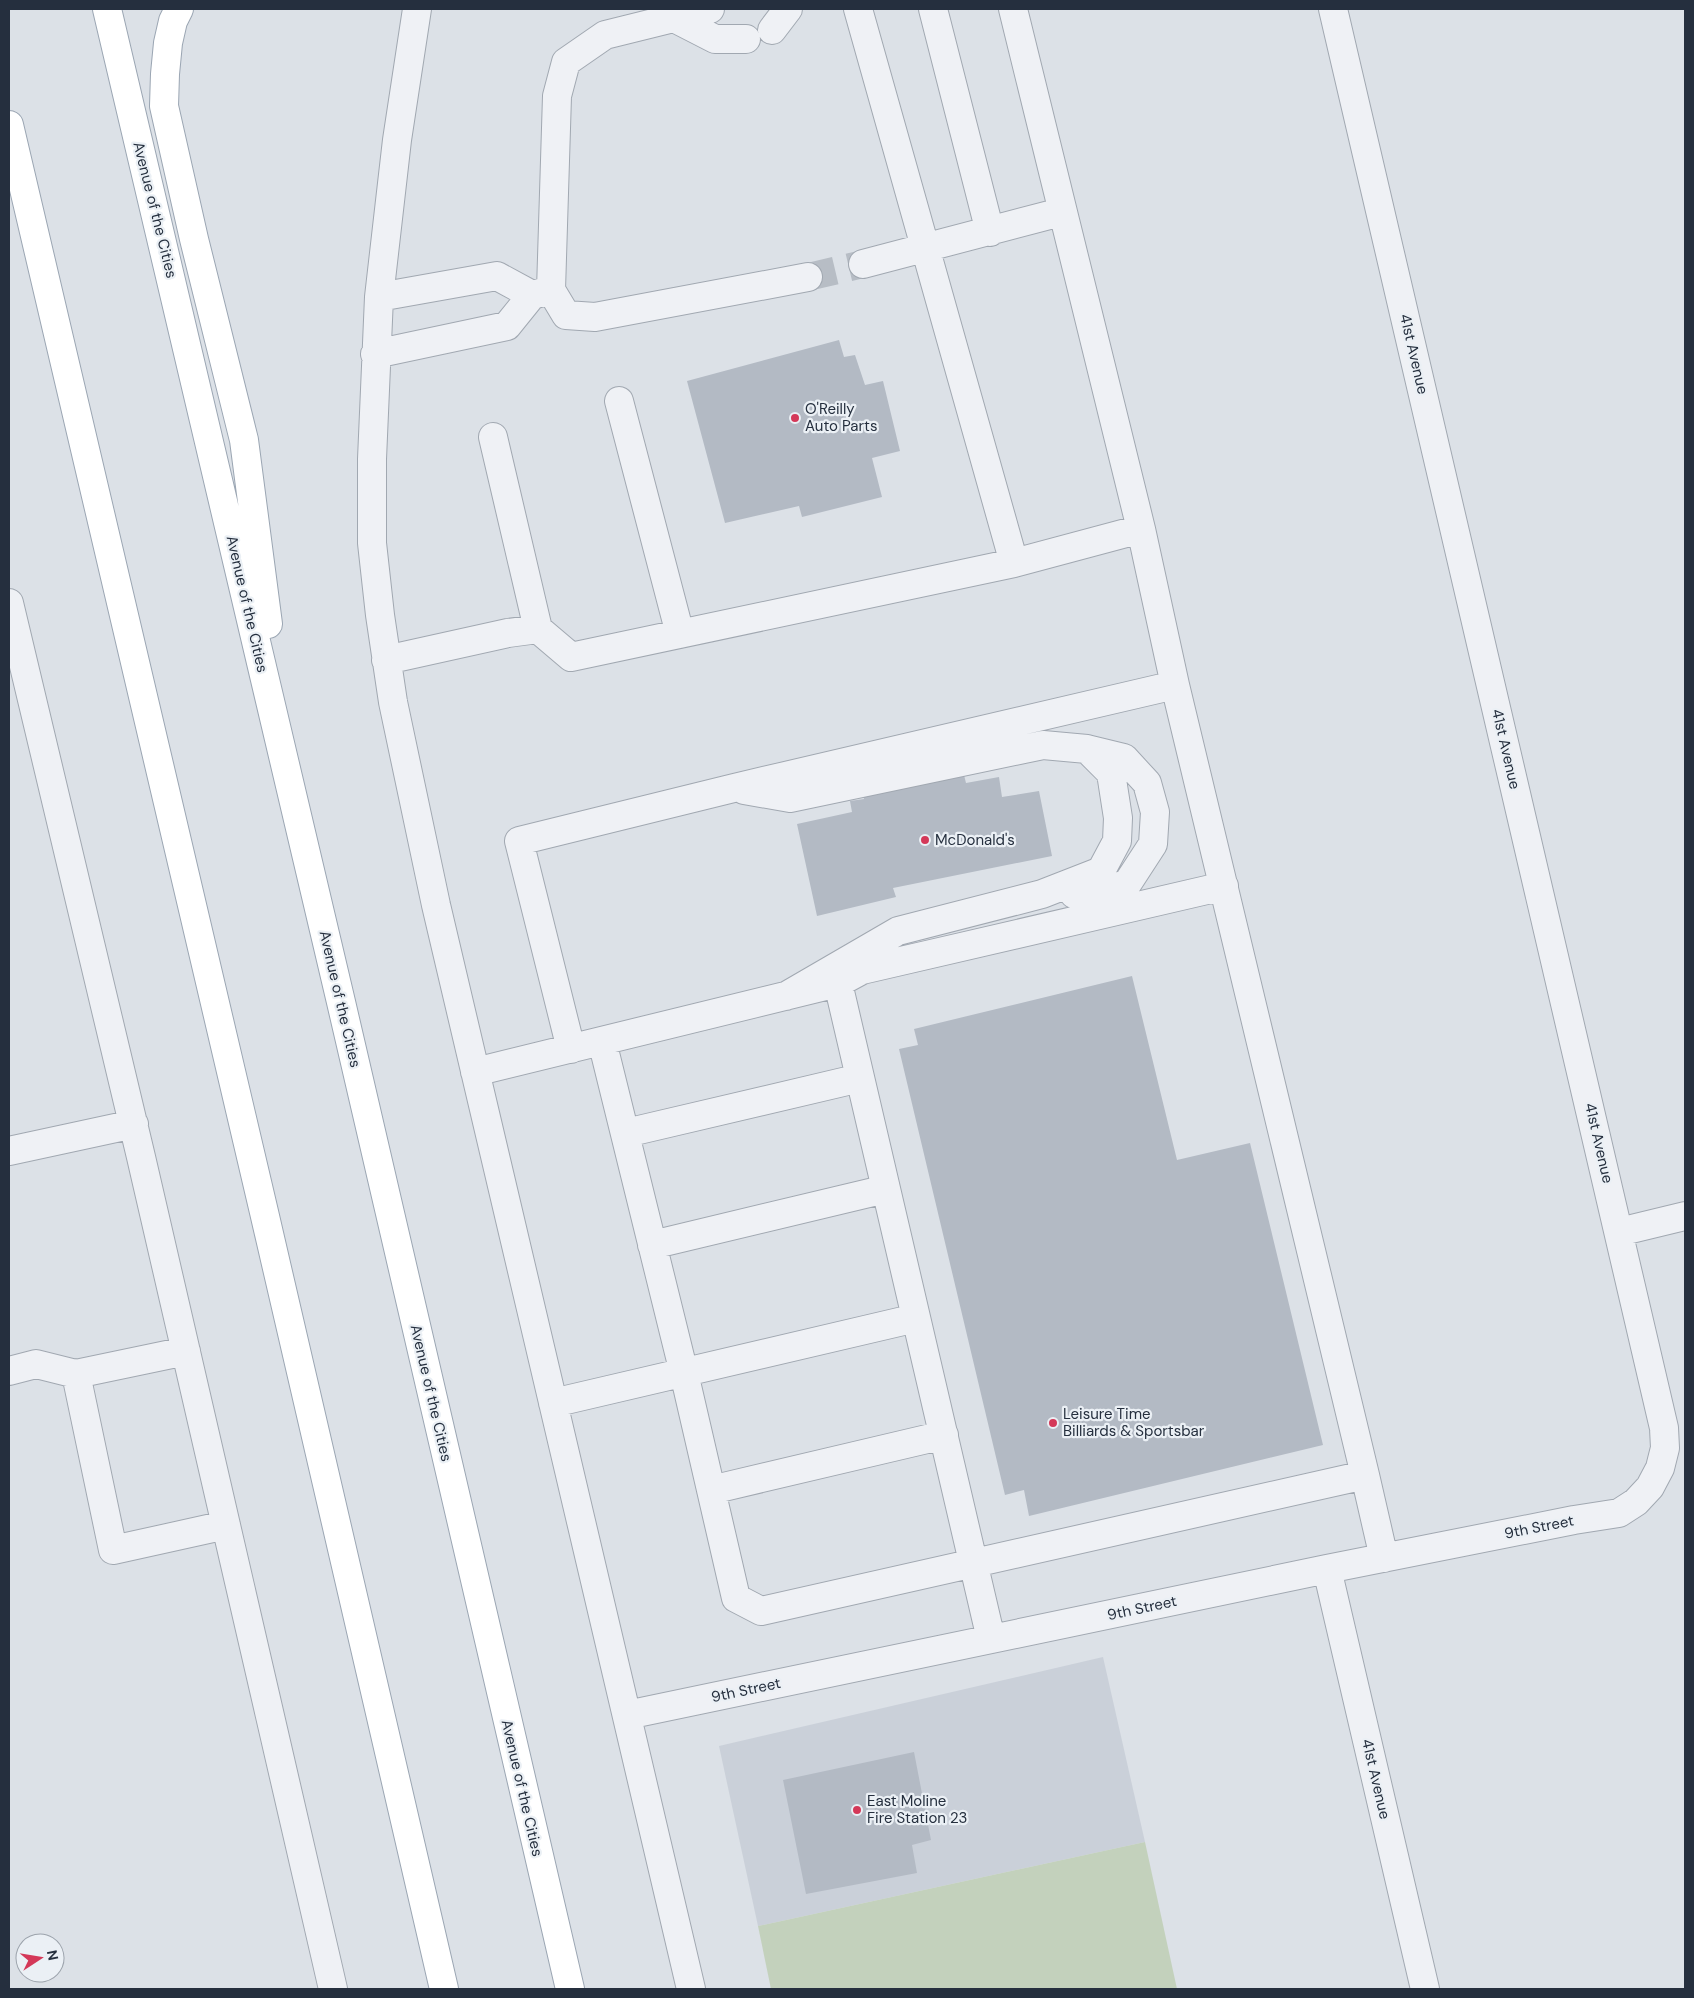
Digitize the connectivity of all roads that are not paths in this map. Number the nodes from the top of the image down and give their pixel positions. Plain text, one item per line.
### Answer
1 (107, 9) edge
2 (179, 9) edge
3 (417, 9) edge
4 (710, 9) edge
5 (858, 9) edge
6 (933, 9) edge
7 (1012, 9) edge
8 (1332, 9) edge
9 (674, 18) junction
10 (746, 39) dead end
11 (9, 126) edge
12 (9, 182) edge
13 (1061, 212) junction
14 (990, 232) junction
15 (35, 241) junction
16 (924, 247) junction
17 (863, 264) tunnel mouth
18 (808, 277) tunnel mouth
19 (542, 293) junction
20 (378, 297) junction
21 (375, 354) junction
22 (619, 402) dead end
23 (493, 437) dead end
24 (1141, 529) junction
25 (1014, 563) junction
26 (9, 603) edge
27 (538, 628) junction
28 (680, 634) junction
29 (386, 660) junction
30 (1176, 685) junction
31 (1087, 749) junction
32 (287, 774) junction
33 (734, 788) junction
34 (1224, 886) junction
35 (1042, 894) junction
36 (838, 982) junction
37 (786, 996) junction
38 (602, 1041) junction
39 (571, 1049) junction
40 (476, 1072) junction
41 (860, 1078) junction
42 (134, 1124) junction
43 (626, 1133) junction
44 (9, 1151) edge
45 (886, 1190) junction
46 (1685, 1216) edge
47 (1620, 1232) junction
48 (652, 1244) junction
49 (916, 1318) junction
50 (186, 1351) junction
51 (9, 1371) edge
52 (684, 1372) junction
53 (76, 1374) junction
54 (554, 1403) junction
55 (944, 1435) junction
56 (1365, 1475) junction
57 (1650, 1487) joint
58 (711, 1490) junction
59 (226, 1525) junction
60 (1384, 1558) junction
61 (974, 1563) junction
62 (1327, 1569) junction
63 (991, 1639) junction
64 (627, 1715) junction
65 (333, 1989) edge
66 (444, 1989) edge
67 (570, 1989) edge
68 (690, 1989) edge
69 (1425, 1989) edge

1 - 32 main road, Avenue of the Cities
2 - 32 main road
3 - 20 street
4 - 9 street
5 - 16 street
6 - 14 street
7 - 13 street
8 - 47 street, 41st Avenue
9 - 10 street
9 - 19 street
11 - 15 main road
12 - 15 main road
13 - 14 street
13 - 24 street
14 - 16 street
15 - 66 main road
16 - 17 street
16 - 25 street
18 - 19 street
19 - 20 street
19 - 21 street
20 - 21 street
21 - 29 street
22 - 28 street
23 - 27 street
24 - 25 street
24 - 30 street
25 - 28 street
26 - 42 street
27 - 28 street
27 - 29 street
29 - 40 street
30 - 33 street
30 - 34 street
31 - 33 street
31 - 35 street
31 - 35 street
32 - 67 main road, Avenue of the Cities
33 - 39 street
34 - 36 street
34 - 56 street
35 - 37 street
36 - 37 street
36 - 41 street
37 - 38 street
38 - 39 street
38 - 43 street
39 - 40 street
40 - 54 street
41 - 43 street
41 - 45 street
42 - 44 street
42 - 50 street
43 - 48 street
45 - 48 street
45 - 49 street
46 - 47 street
47 - 57 street, 41st Avenue
48 - 52 street
49 - 52 street
49 - 55 street
50 - 53 street
50 - 59 street
51 - 53 street
52 - 54 street
52 - 58 street
53 - 59 street
54 - 64 street
55 - 58 street
55 - 61 street
56 - 60 street
56 - 61 street
57 - 60 street, 9th Street
58 - 61 street
59 - 65 street
60 - 62 street, 9th Street
61 - 63 street
62 - 63 street, 9th Street
62 - 69 street, 41st Avenue
63 - 64 street, 9th Street
64 - 68 street

